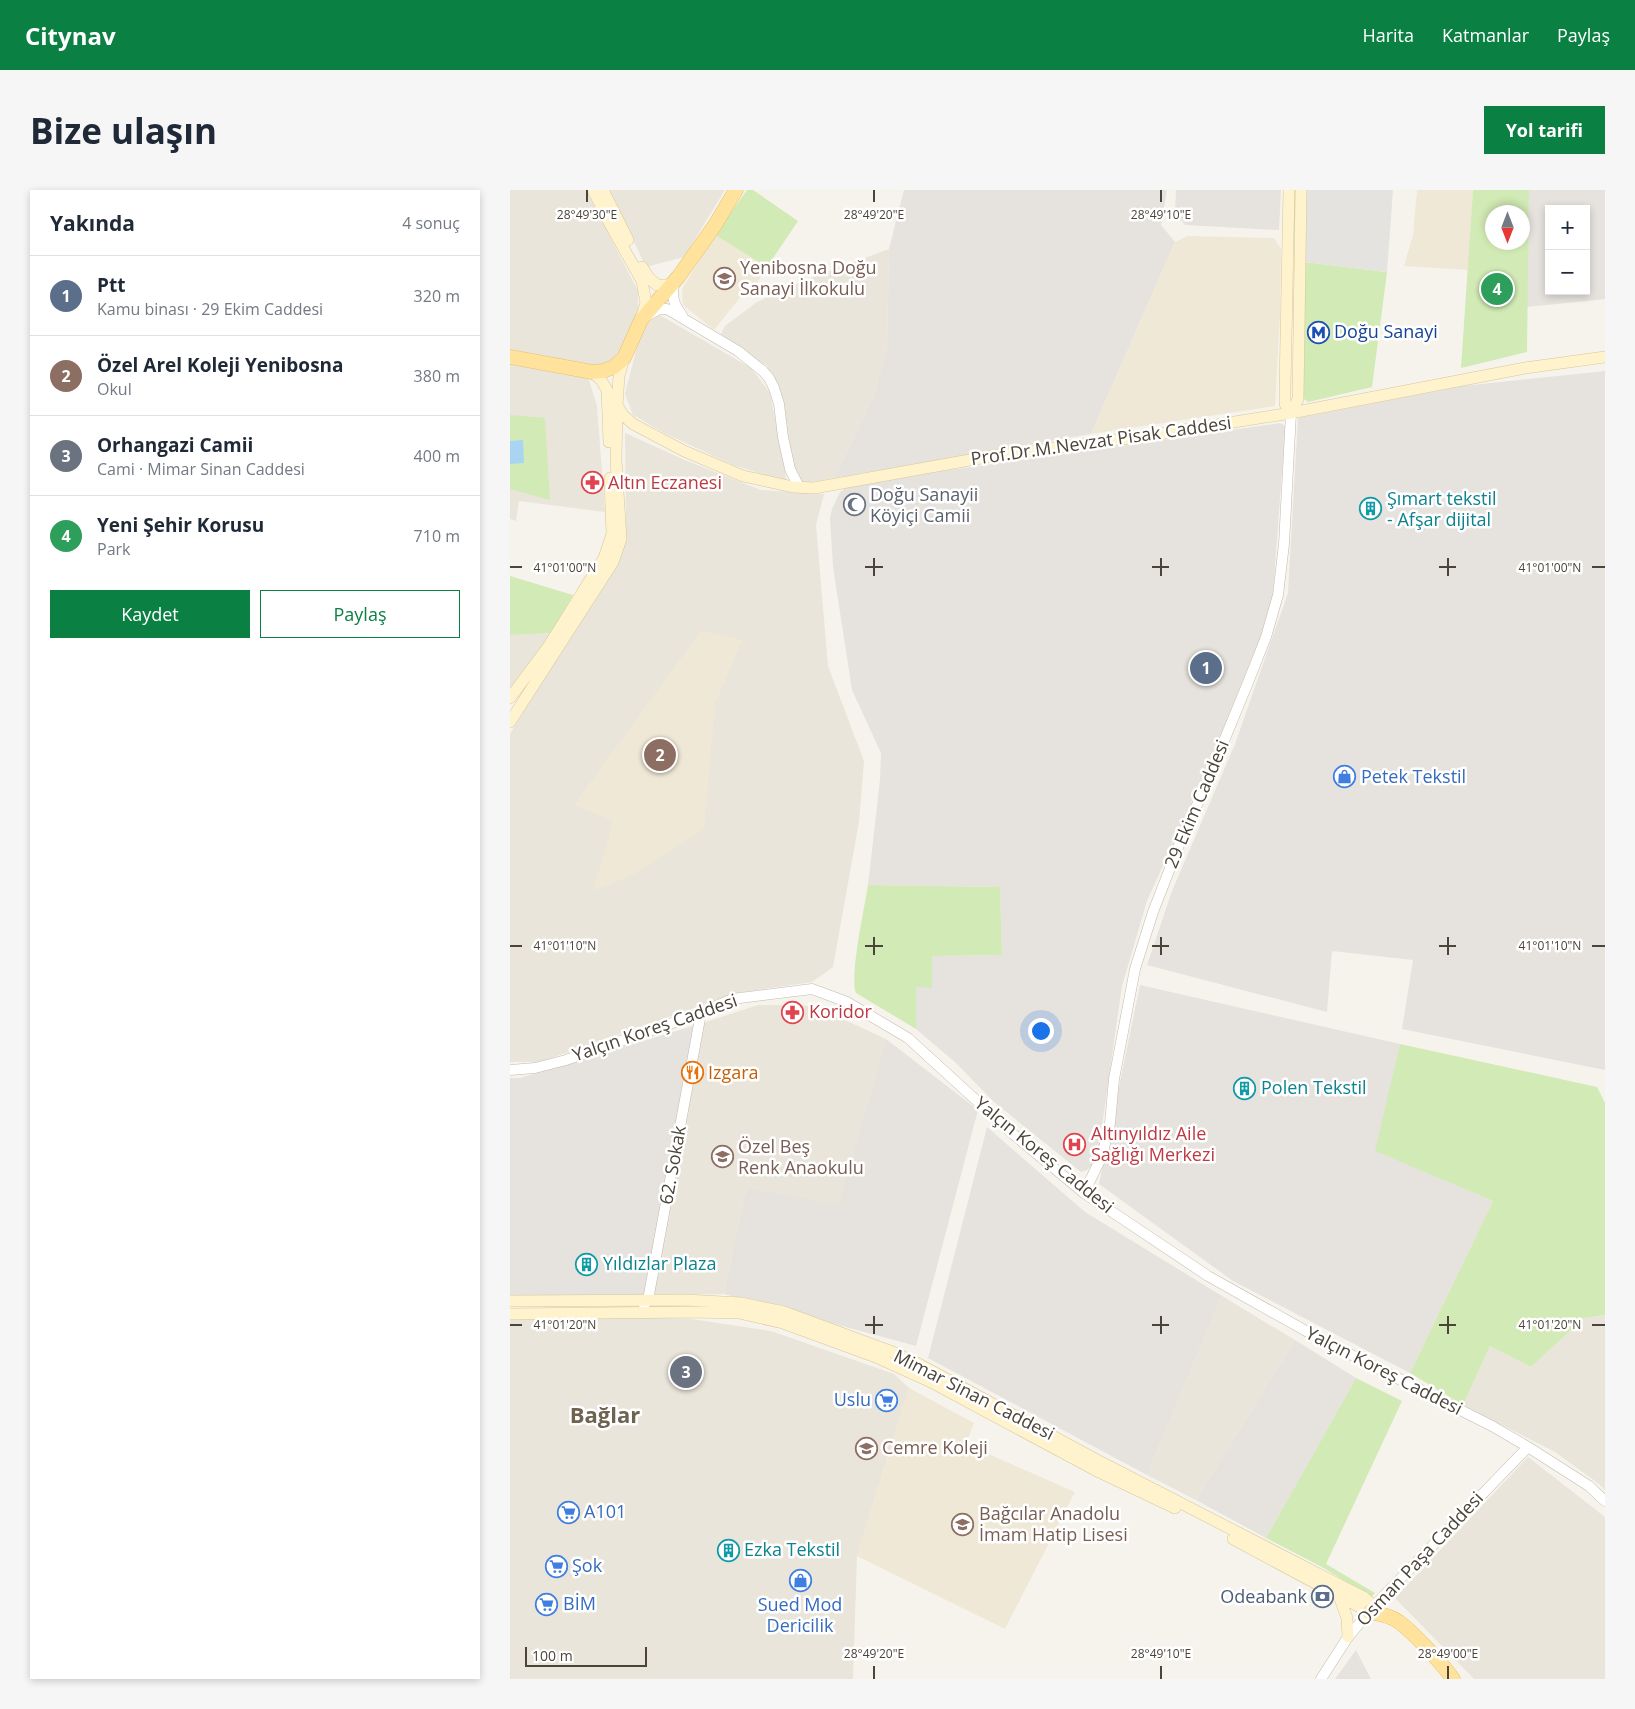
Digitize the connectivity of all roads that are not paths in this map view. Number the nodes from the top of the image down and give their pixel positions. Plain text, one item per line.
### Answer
1 (594, 190) edge
2 (602, 190) edge
3 (736, 190) edge
4 (1289, 190) edge
5 (1301, 190) edge
6 (675, 281) junction
7 (684, 318) junction
8 (641, 320) junction
9 (510, 357) edge
10 (1605, 357) edge
11 (624, 358) junction
12 (592, 372) junction
13 (616, 405) junction
14 (1291, 413) junction
15 (799, 487) junction
16 (510, 698) edge
17 (510, 722) edge
18 (701, 1013) junction
19 (510, 1070) edge
20 (1084, 1193) junction
21 (648, 1300) junction
22 (510, 1301) edge
23 (637, 1313) junction
24 (510, 1314) edge
25 (1528, 1446) junction
26 (1605, 1501) edge
27 (1339, 1596) junction
28 (1371, 1609) junction
29 (1348, 1637) junction
30 (1322, 1679) edge
31 (1453, 1679) edge

1 - 8 main road
2 - 6 main road
3 - 6 main road
4 - 14 main road
5 - 14 main road
6 - 7 street
6 - 8 main road
7 - 8 street
7 - 15 street
8 - 11 main road
9 - 12 main road
10 - 14 main road, Prof.Dr.M.Nevzat Pisak Caddesi
11 - 12 main road
11 - 13 main road
12 - 16 main road
13 - 15 main road, Prof.Dr.M.Nevzat Pisak Caddesi
13 - 17 main road
14 - 15 main road, Prof.Dr.M.Nevzat Pisak Caddesi
14 - 20 street, 29 Ekim Caddesi
18 - 19 street, Yalçın Koreş Caddesi
18 - 20 street, Yalçın Koreş Caddesi
18 - 21 street, 62. Sokak
20 - 25 street, Yalçın Koreş Caddesi
21 - 22 main road, Mimar Sinan Caddesi
21 - 23 street, 62. Sokak
21 - 28 main road, Mimar Sinan Caddesi
23 - 24 main road, Mimar Sinan Caddesi
23 - 27 main road, Mimar Sinan Caddesi
25 - 26 street, Yalçın Koreş Caddesi
25 - 28 street, Osman Paşa Caddesi
27 - 28 main road, Mimar Sinan Caddesi
27 - 29 main road
28 - 29 street, Osman Paşa Caddesi
28 - 31 main road
29 - 30 street, Osman Paşa Caddesi

